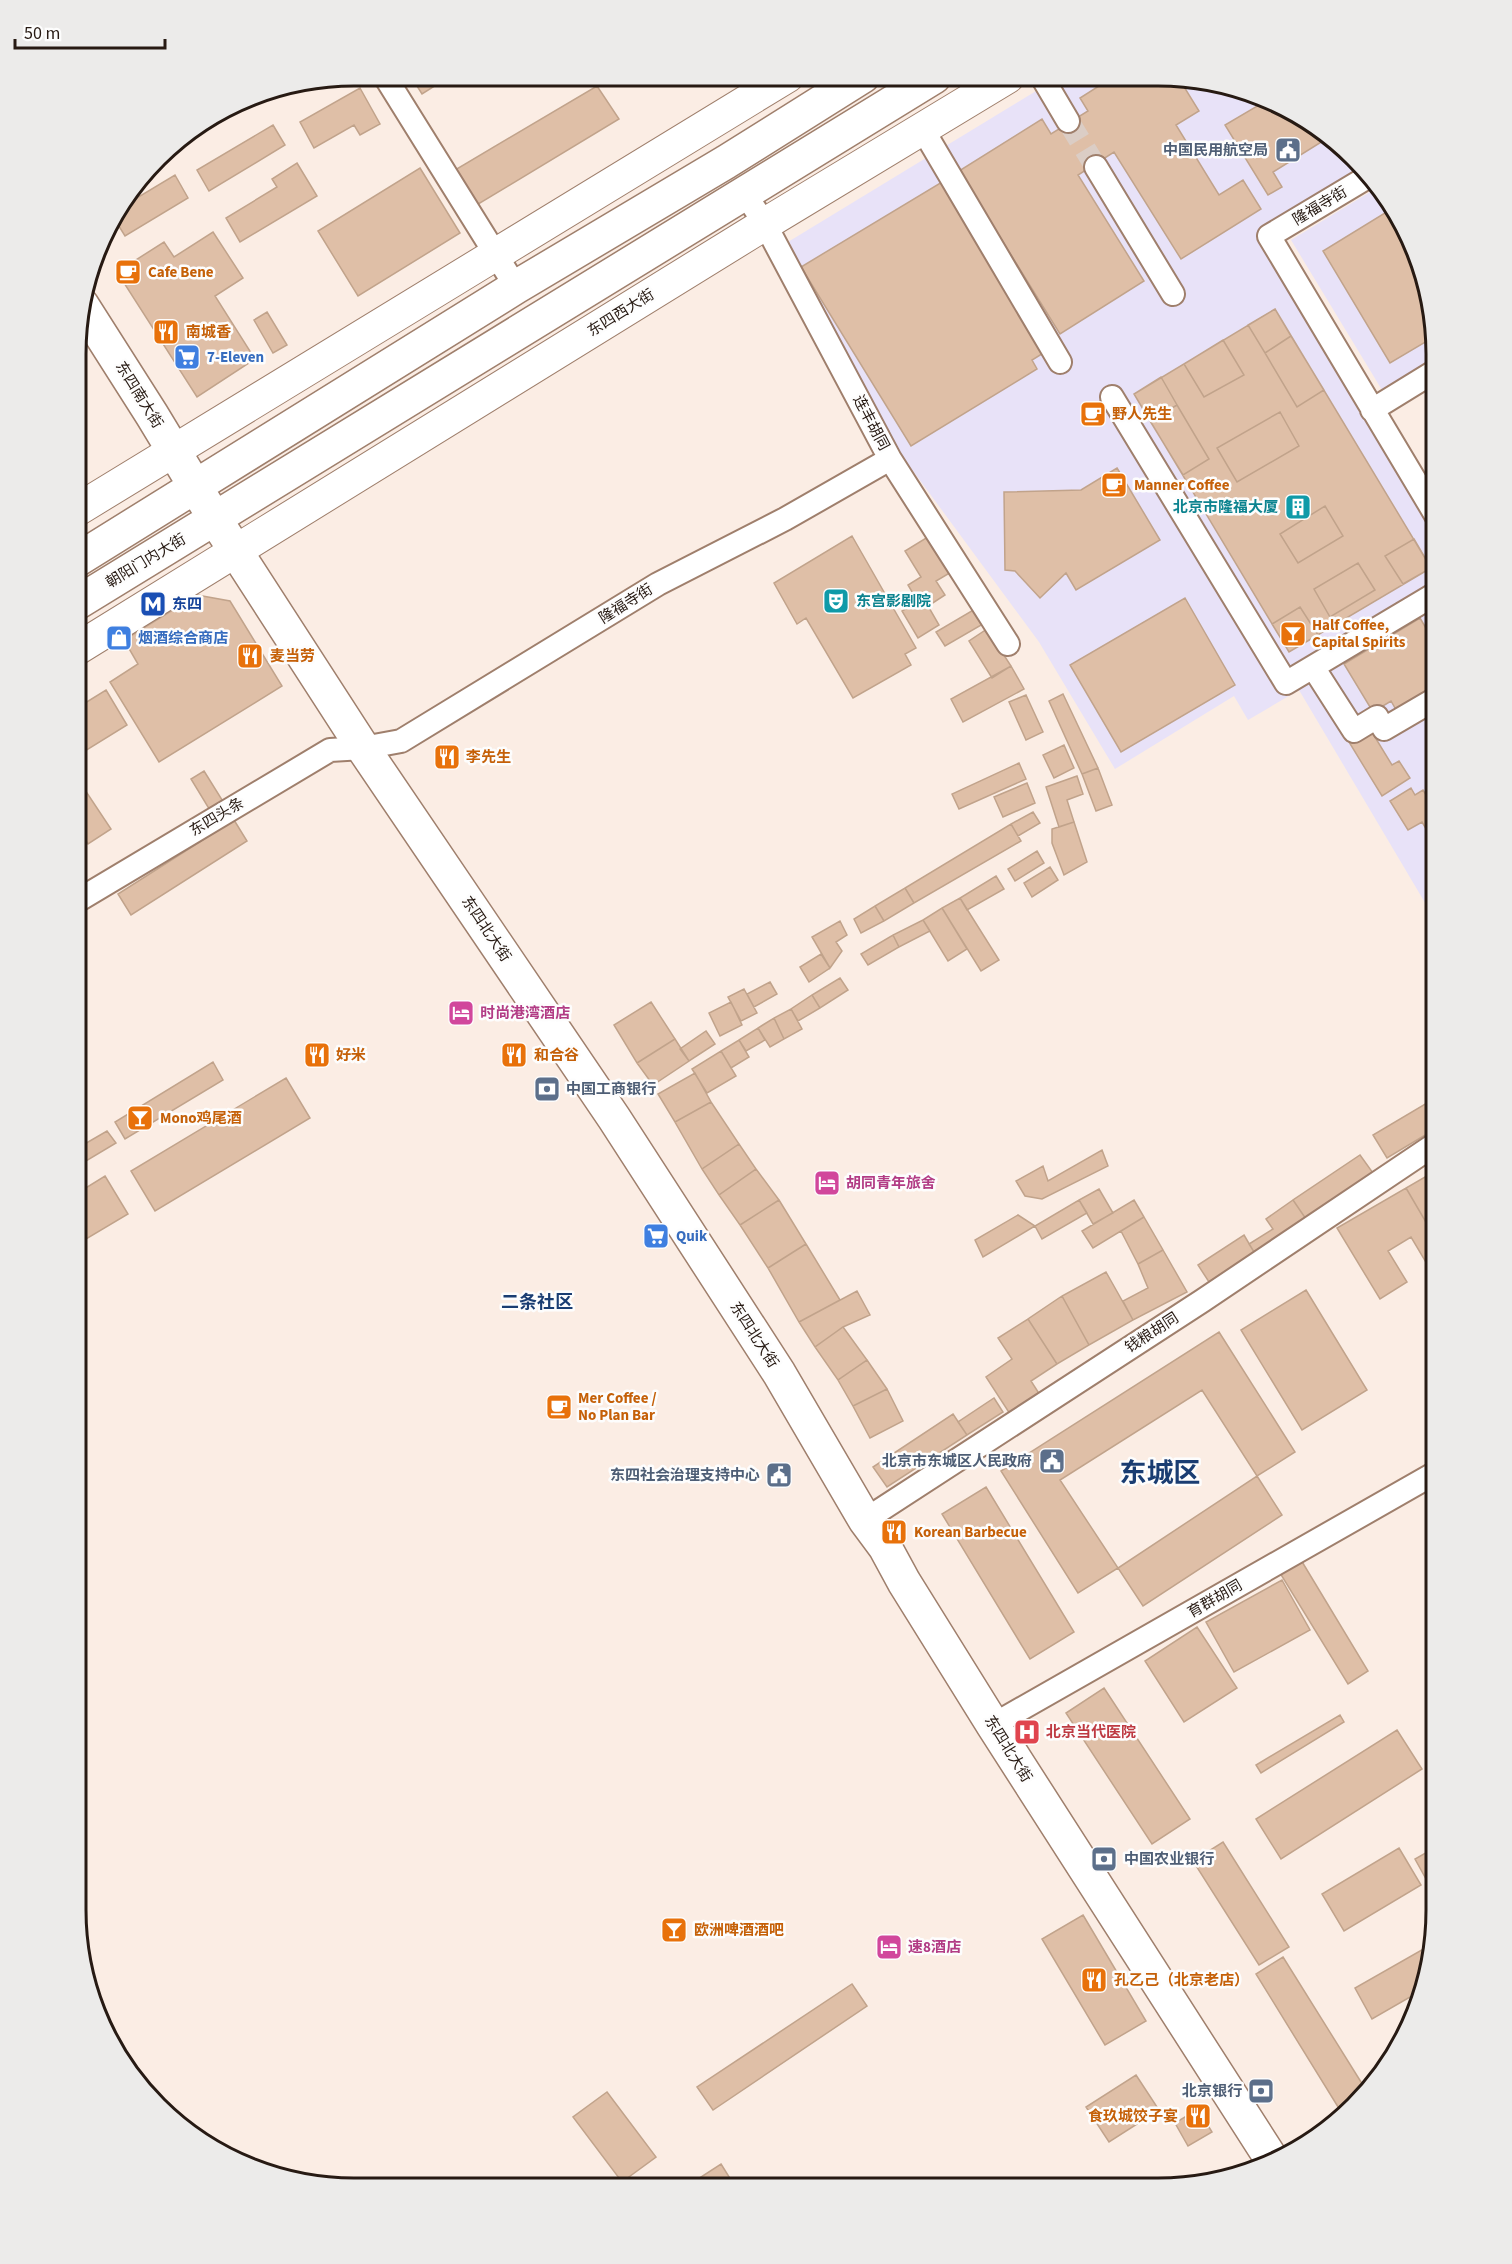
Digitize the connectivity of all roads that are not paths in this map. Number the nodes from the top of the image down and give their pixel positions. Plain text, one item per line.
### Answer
1 (391, 86) edge
2 (772, 86) edge
3 (846, 86) edge
4 (919, 86) edge
5 (993, 86) edge
6 (1047, 86) edge
7 (1068, 121) tunnel mouth
8 (922, 128) junction
9 (1096, 167) tunnel mouth
10 (1363, 180) edge
11 (745, 194) junction
12 (765, 224) junction
13 (495, 254) junction
14 (516, 287) junction
15 (1173, 294) dead end
16 (88, 317) edge
17 (1060, 362) dead end
18 (1426, 377) edge
19 (1112, 397) dead end
20 (1372, 410) junction
21 (174, 451) junction
22 (890, 459) junction
23 (194, 486) junction
24 (1426, 499) edge
25 (86, 505) edge
26 (215, 519) junction
27 (236, 552) junction
28 (86, 554) edge
29 (86, 598) edge
30 (1426, 600) edge
31 (86, 644) edge
32 (1008, 644) dead end
33 (1313, 667) junction
34 (1426, 704) edge
35 (363, 748) junction
36 (86, 895) edge
37 (1426, 1150) edge
38 (1426, 1478) edge
39 (865, 1520) junction
40 (993, 1725) junction
41 (1269, 2155) edge

1 - 13 street
2 - 13 street
3 - 14 main road
4 - 11 main road
5 - 8 street, 东四西大街
6 - 7 street
8 - 12 street, 东四西大街
8 - 17 street
9 - 15 street
10 - 20 street, 隆福寺街
11 - 12 street, 连丰胡同
11 - 26 main road
12 - 22 street, 连丰胡同
12 - 27 street, 东四西大街
13 - 14 street
13 - 21 street
14 - 23 main road
16 - 21 main road, 东四南大街
18 - 20 street
19 - 33 street
20 - 24 street
21 - 23 main road, 东四南大街
21 - 25 street
22 - 32 street, 连丰胡同
22 - 35 street, 隆福寺街
23 - 26 main road, 东四南大街
23 - 28 main road
26 - 27 main road, 东四北大街
26 - 29 main road, 朝阳门内大街
27 - 31 street
27 - 35 main road, 东四北大街
30 - 33 street
33 - 34 street
35 - 36 street, 东四头条
35 - 39 main road, 东四北大街
37 - 39 street, 钱粮胡同
38 - 40 street, 育群胡同
39 - 40 main road, 东四北大街
40 - 41 main road, 东四北大街

